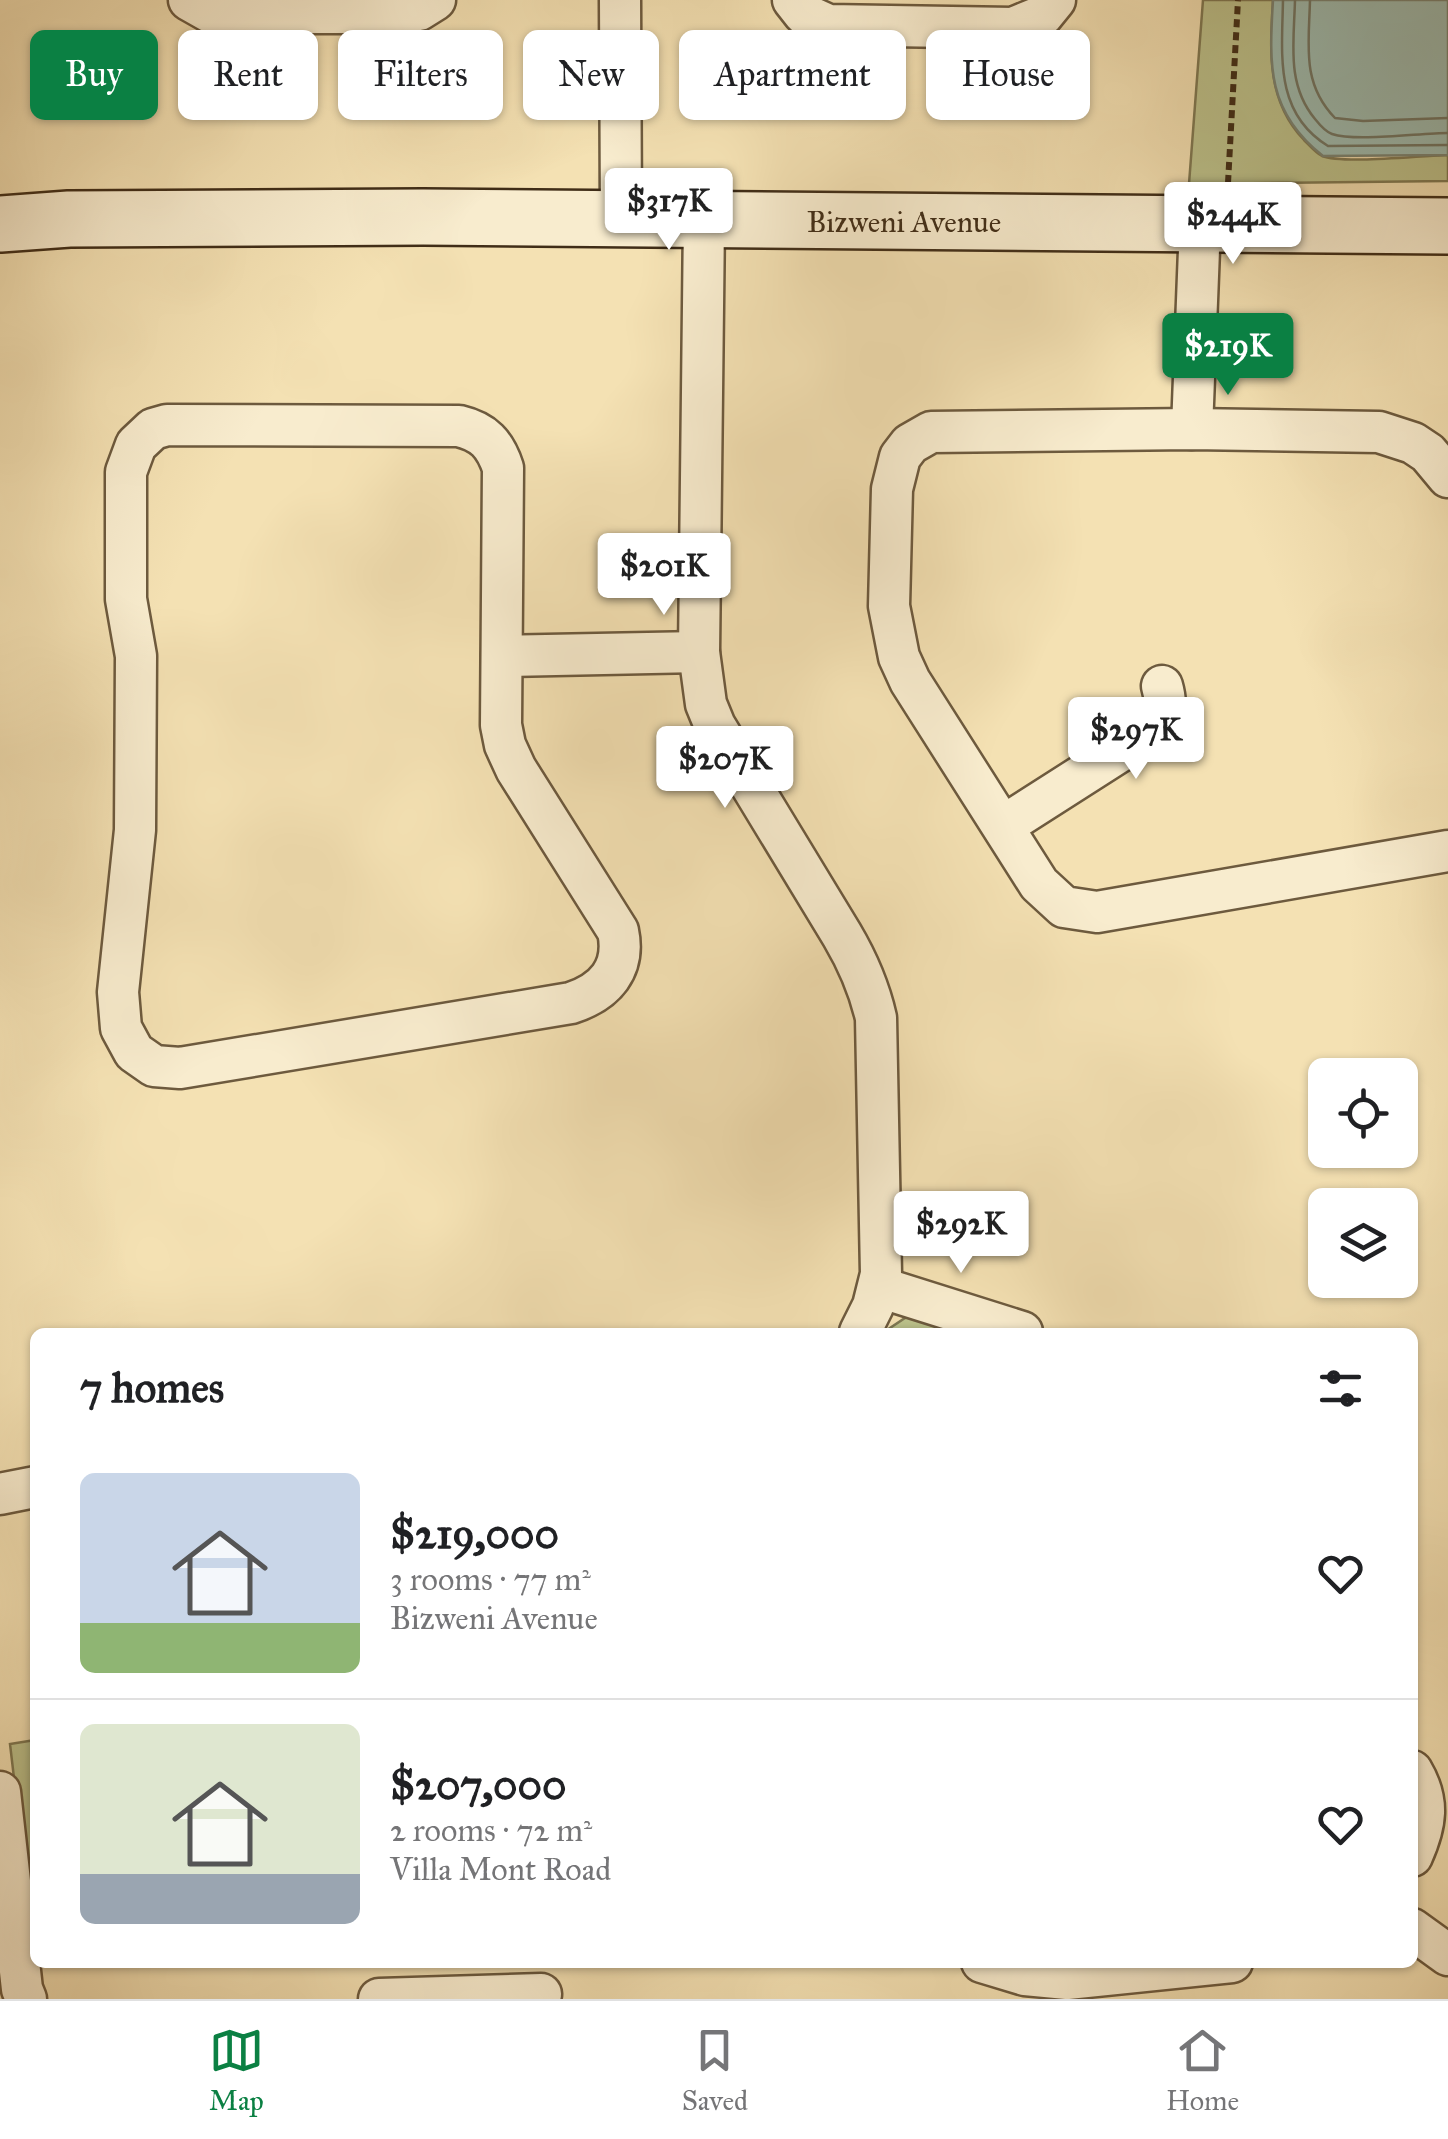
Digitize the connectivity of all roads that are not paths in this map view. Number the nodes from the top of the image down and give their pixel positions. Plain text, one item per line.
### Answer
1 (189, 0) edge
2 (435, 0) edge
3 (620, 0) edge
4 (794, 0) edge
5 (1055, 0) edge
6 (621, 218) junction
7 (704, 220) junction
8 (0, 224) edge
9 (1213, 225) junction
10 (1448, 226) edge
11 (1192, 430) junction
12 (1448, 477) edge
13 (699, 652) junction
14 (502, 656) junction
15 (1162, 686) dead end
16 (1003, 826) junction
17 (1448, 851) edge
18 (879, 1287) junction
19 (862, 1328) edge
20 (1009, 1328) edge
21 (30, 1488) edge
22 (0, 1494) edge
23 (1418, 1785) edge
24 (0, 1792) edge
25 (1418, 1844) edge
26 (1418, 1933) edge
27 (1448, 1955) edge
28 (1005, 1968) edge
29 (1097, 1969) edge
30 (543, 1985) edge
31 (26, 1999) edge
32 (379, 1999) edge

1 - 2 street
3 - 6 street
4 - 5 street
6 - 7 street, Bizweni Avenue
6 - 8 street, Bizweni Avenue
7 - 9 street, Bizweni Avenue
7 - 13 street
9 - 10 street, Bizweni Avenue
9 - 11 street
11 - 12 street
11 - 16 street
13 - 14 street
13 - 18 street
14 - 14 street
15 - 16 street
16 - 17 street
18 - 19 street
18 - 20 street
21 - 22 street
23 - 25 street
24 - 31 street
26 - 27 street
28 - 29 street
30 - 32 street

